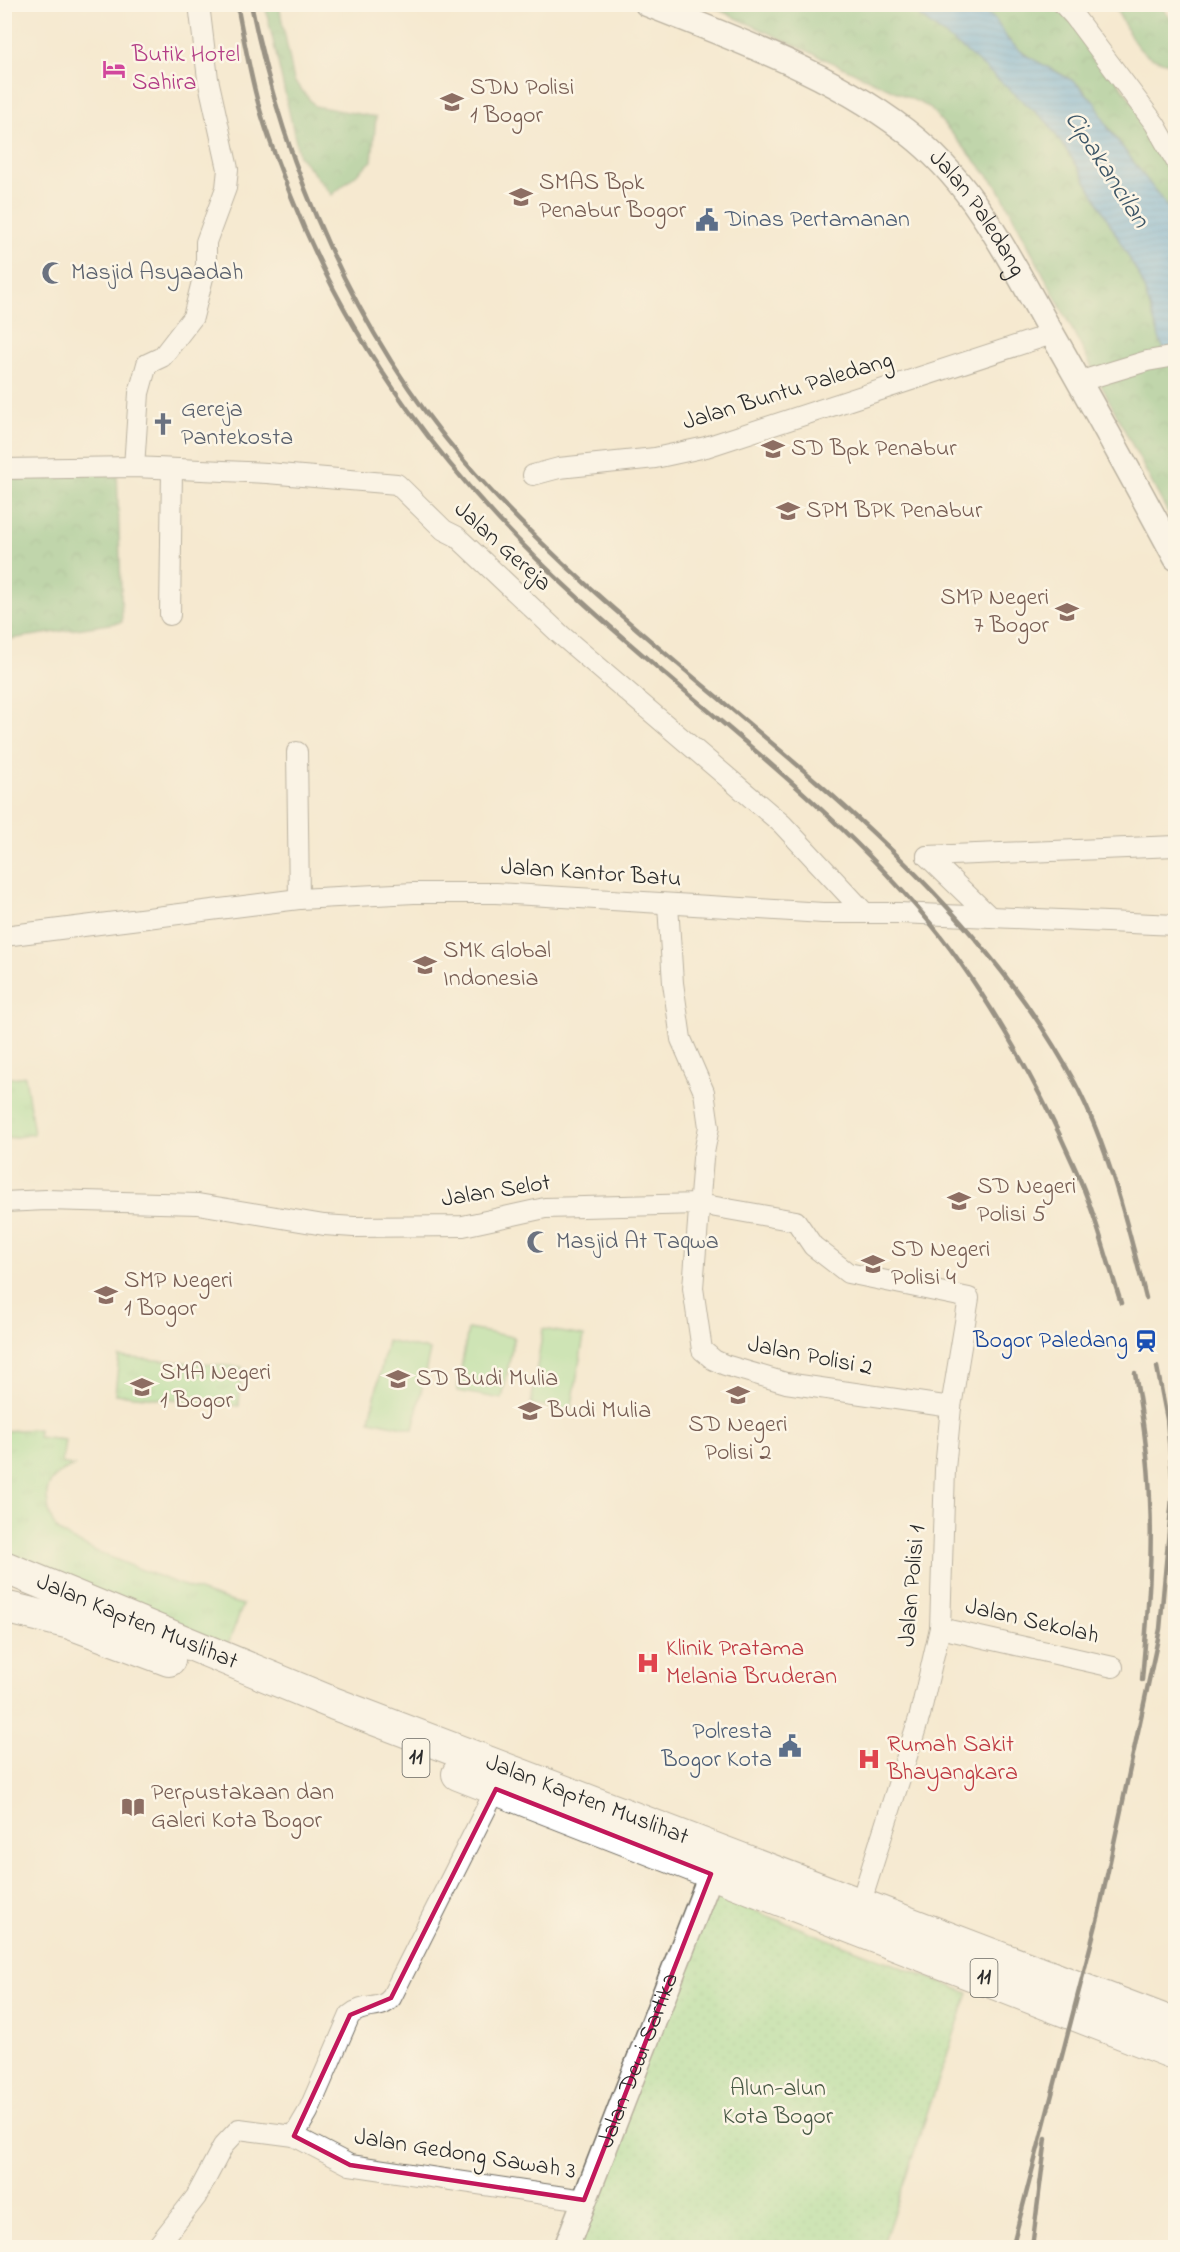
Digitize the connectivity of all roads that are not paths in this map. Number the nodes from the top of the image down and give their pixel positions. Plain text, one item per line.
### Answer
1 (199, 4) edge
2 (647, 4) edge
3 (1063, 4) edge
4 (1176, 160) edge
5 (1052, 334) junction
6 (1176, 356) edge
7 (1081, 381) junction
8 (134, 467) junction
9 (4, 469) edge
10 (172, 470) junction
11 (533, 475) dead end
12 (1176, 558) edge
13 (170, 615) dead end
14 (297, 752) dead end
15 (1176, 846) edge
16 (299, 899) junction
17 (668, 904) junction
18 (864, 912) junction
19 (990, 917) junction
20 (1176, 925) edge
21 (4, 936) edge
22 (4, 1202) edge
23 (699, 1204) junction
24 (969, 1298) joint
25 (951, 1407) junction
26 (4, 1568) edge
27 (4, 1607) edge
28 (940, 1628) junction
29 (1113, 1667) dead end
30 (496, 1790) junction
31 (711, 1874) junction
32 (860, 1905) junction
33 (1176, 2025) edge
34 (1176, 2054) edge
35 (294, 2136) junction
36 (584, 2200) junction
37 (156, 2247) edge
38 (566, 2247) edge

1 - 8 street
2 - 5 street, Jalan Paledang
3 - 4 street
5 - 7 street, Jalan Paledang
5 - 11 street, Jalan Buntu Paledang
6 - 7 street
7 - 12 street, Jalan Paledang
8 - 9 street, Jalan Gereja
8 - 10 street, Jalan Gereja
10 - 13 street
10 - 18 street, Jalan Gereja
14 - 16 street
15 - 19 street
16 - 17 street, Jalan Kantor Batu
16 - 21 street, Jalan Kantor Batu
17 - 18 street, Jalan Kantor Batu
17 - 23 street, Jalan Polisi 2
18 - 19 street, Jalan Kantor Batu
19 - 20 street, Jalan Kantor Batu
22 - 23 street, Jalan Selot
23 - 24 street, Jalan Selot
23 - 25 street, Jalan Polisi 2
24 - 25 street, Jalan Polisi 1
25 - 28 street, Jalan Polisi 1
26 - 32 main road, Jalan Kapten Muslihat / 11
27 - 30 main road, Jalan Kapten Muslihat / 11
28 - 29 street, Jalan Sekolah
28 - 32 street, Jalan Polisi 1
30 - 31 main road, Jalan Kapten Muslihat / 11
30 - 35 street
31 - 34 main road, Jalan Kapten Muslihat / 11
31 - 36 street, Jalan Dewi Sartika
32 - 33 main road, Jalan Kapten Muslihat / 11
35 - 36 street, Jalan Gedong Sawah 3
35 - 37 street, Jalan Gedong Sawah 3
36 - 38 street, Jalan Dewi Sartika

